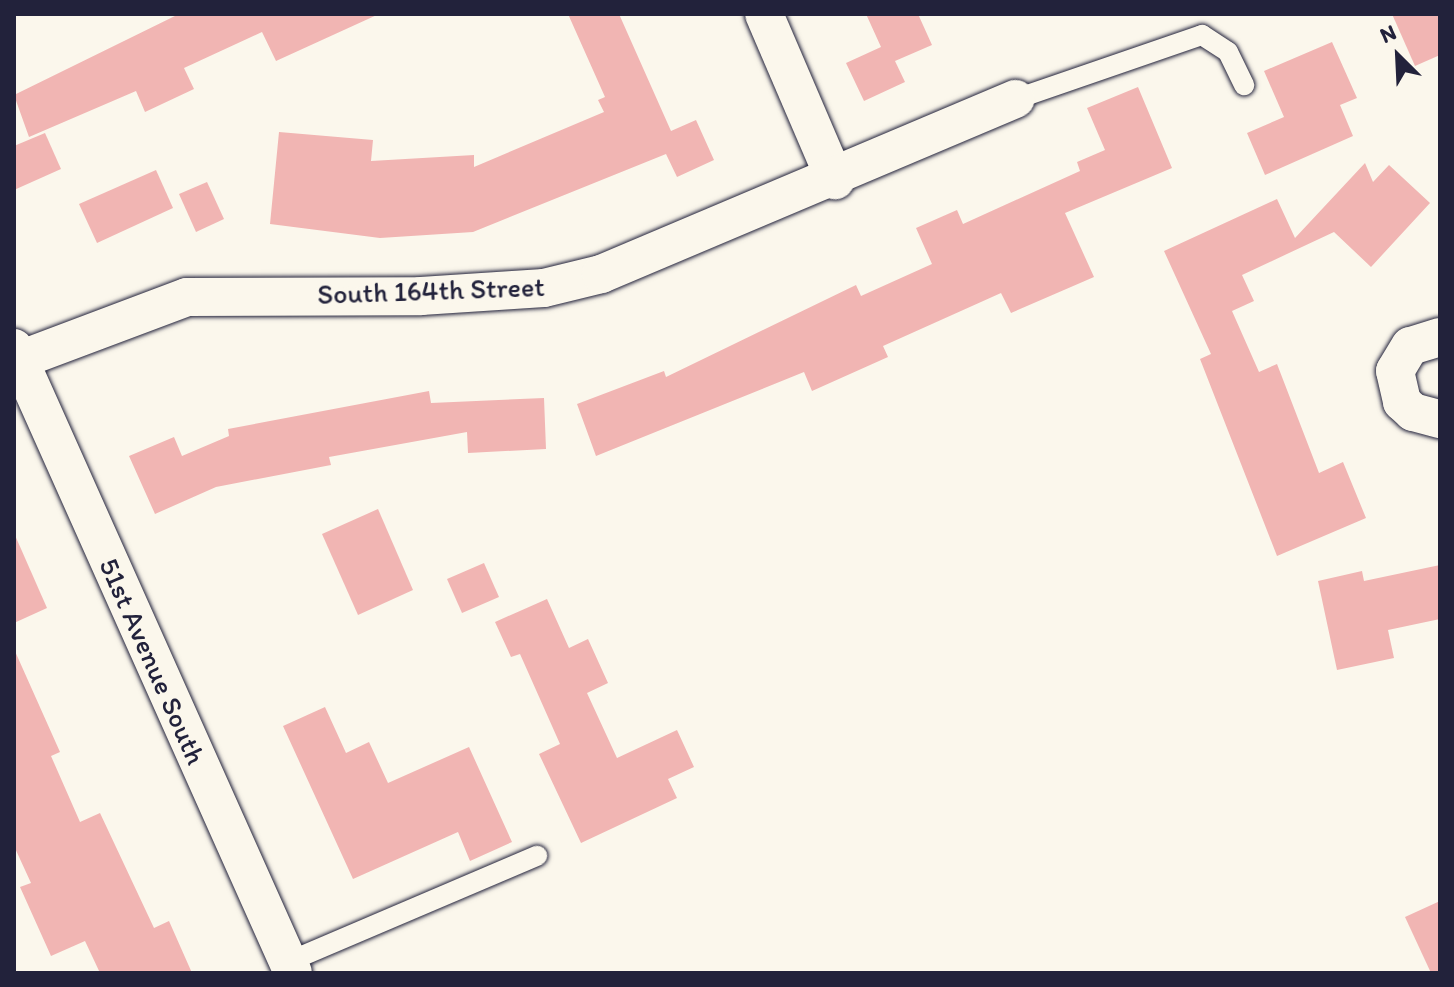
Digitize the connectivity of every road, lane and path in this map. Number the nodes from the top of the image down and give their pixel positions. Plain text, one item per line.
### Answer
1 (764, 14) edge
2 (1244, 85) dead end
3 (1016, 99) joint
4 (835, 180) junction
5 (1440, 337) edge
6 (16, 357) edge
7 (1440, 419) edge
8 (537, 856) dead end
9 (290, 968) edge

1 - 4 street
2 - 3 lane
3 - 4 street, South 164th Street
4 - 6 street, South 164th Street
5 - 7 street
6 - 9 street, 51st Avenue South
8 - 9 lane

